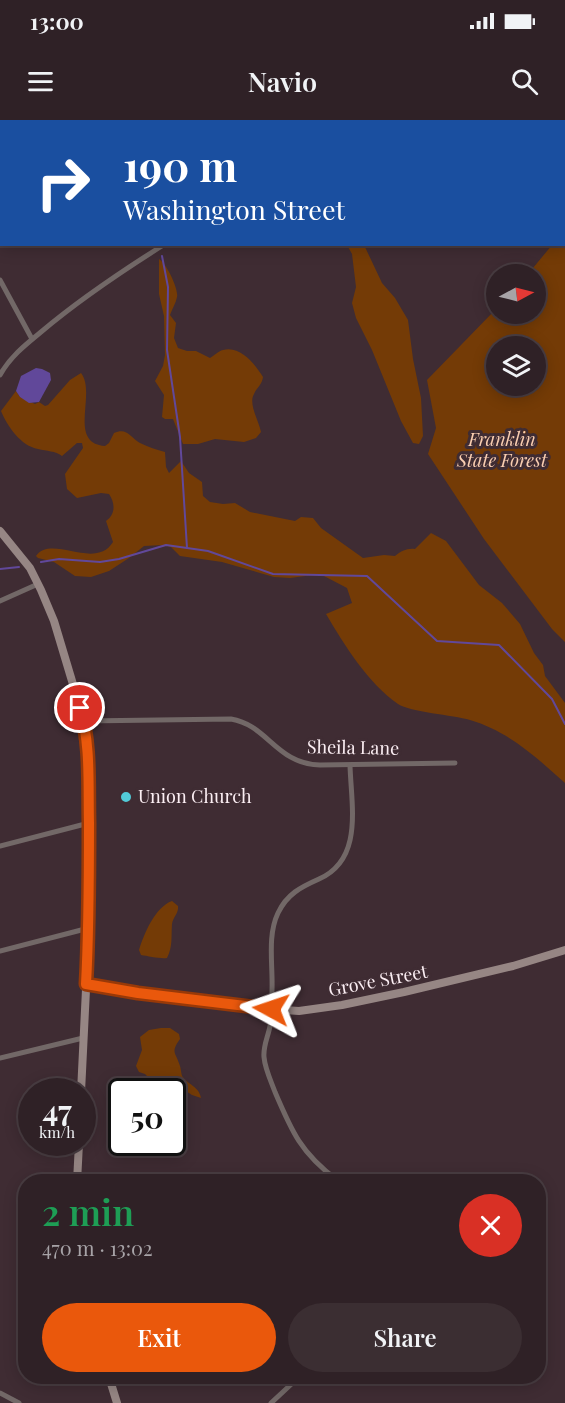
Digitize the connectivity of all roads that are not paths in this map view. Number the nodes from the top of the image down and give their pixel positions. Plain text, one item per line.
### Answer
1 (162, 246) edge
2 (0, 280) edge
3 (32, 339) junction
4 (0, 375) edge
5 (0, 531) edge
6 (38, 584) junction
7 (0, 602) edge
8 (84, 721) junction
9 (455, 763) dead end
10 (350, 765) junction
11 (88, 822) junction
12 (0, 846) edge
13 (89, 928) junction
14 (565, 950) edge
15 (0, 951) edge
16 (86, 984) junction
17 (271, 1009) junction
18 (83, 1038) junction
19 (0, 1058) edge
20 (82, 1078) edge
21 (78, 1156) edge
22 (77, 1174) edge
23 (330, 1174) edge
24 (111, 1384) edge
25 (291, 1384) edge
26 (0, 1393) edge
27 (19, 1403) edge
28 (117, 1403) edge
29 (271, 1403) edge

1 - 3 street
2 - 3 street
3 - 4 street
5 - 6 main road
6 - 7 street
6 - 8 main road
8 - 10 street, Sheila Lane
8 - 11 main road
9 - 10 street, Sheila Lane
10 - 17 street
11 - 12 street
11 - 13 main road
13 - 15 street
13 - 16 main road
14 - 17 main road, Grove Street
16 - 17 main road, Grove Street
16 - 18 main road
17 - 23 street
18 - 19 street
18 - 20 main road
21 - 22 main road
24 - 28 main road
25 - 29 street
26 - 27 street

